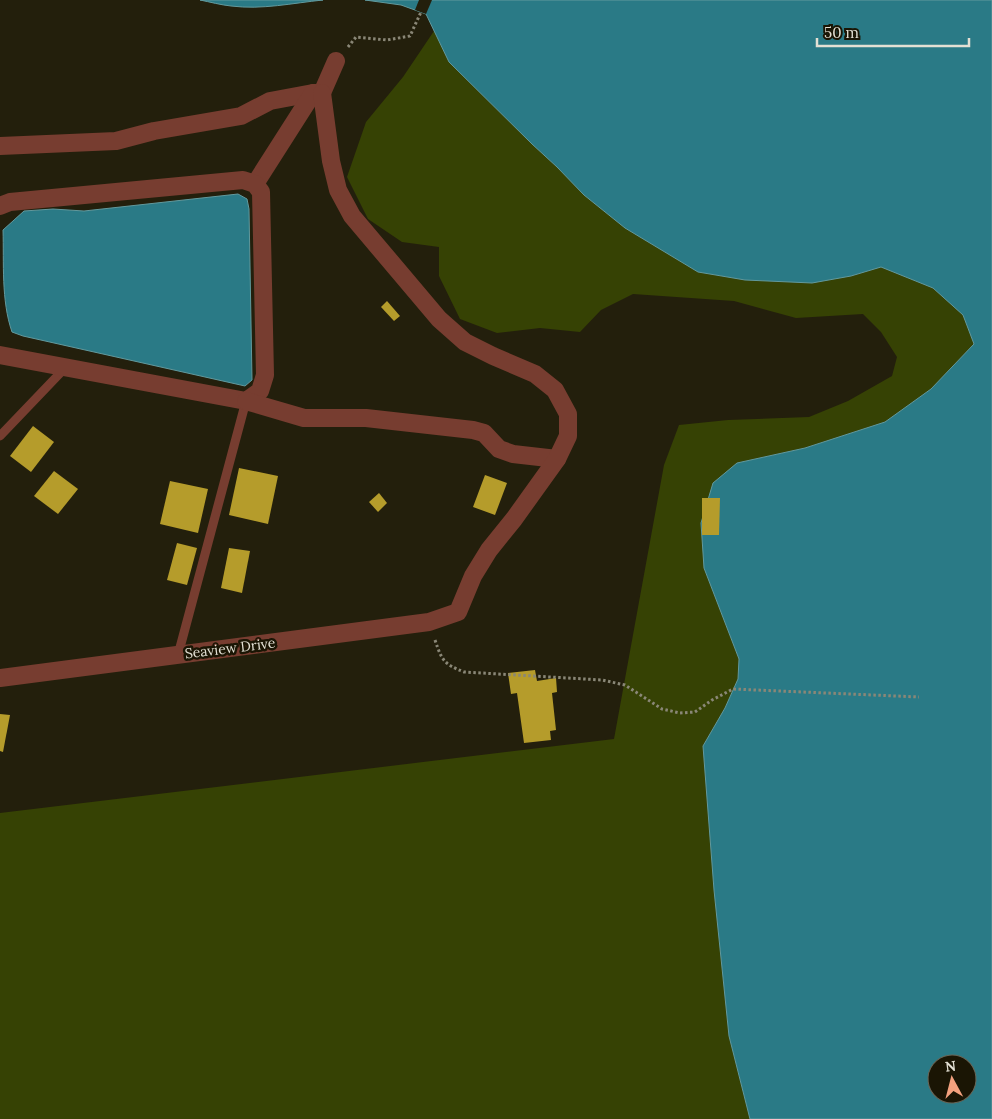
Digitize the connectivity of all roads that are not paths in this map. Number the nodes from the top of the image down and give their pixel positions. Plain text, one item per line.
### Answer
1 (336, 61) road end
2 (317, 93) junction
3 (0, 146) edge
4 (255, 184) junction
5 (0, 206) edge
6 (0, 355) edge
7 (65, 368) junction
8 (246, 401) junction
9 (0, 436) edge
10 (557, 459) junction
11 (178, 655) junction
12 (0, 678) edge

1 - 2 street
2 - 3 street
2 - 4 street
2 - 10 street
4 - 5 street
4 - 8 street
6 - 7 street
7 - 8 street
7 - 9 lane
8 - 10 street
8 - 11 lane
10 - 11 street, Seaview Drive
11 - 12 street, Seaview Drive

